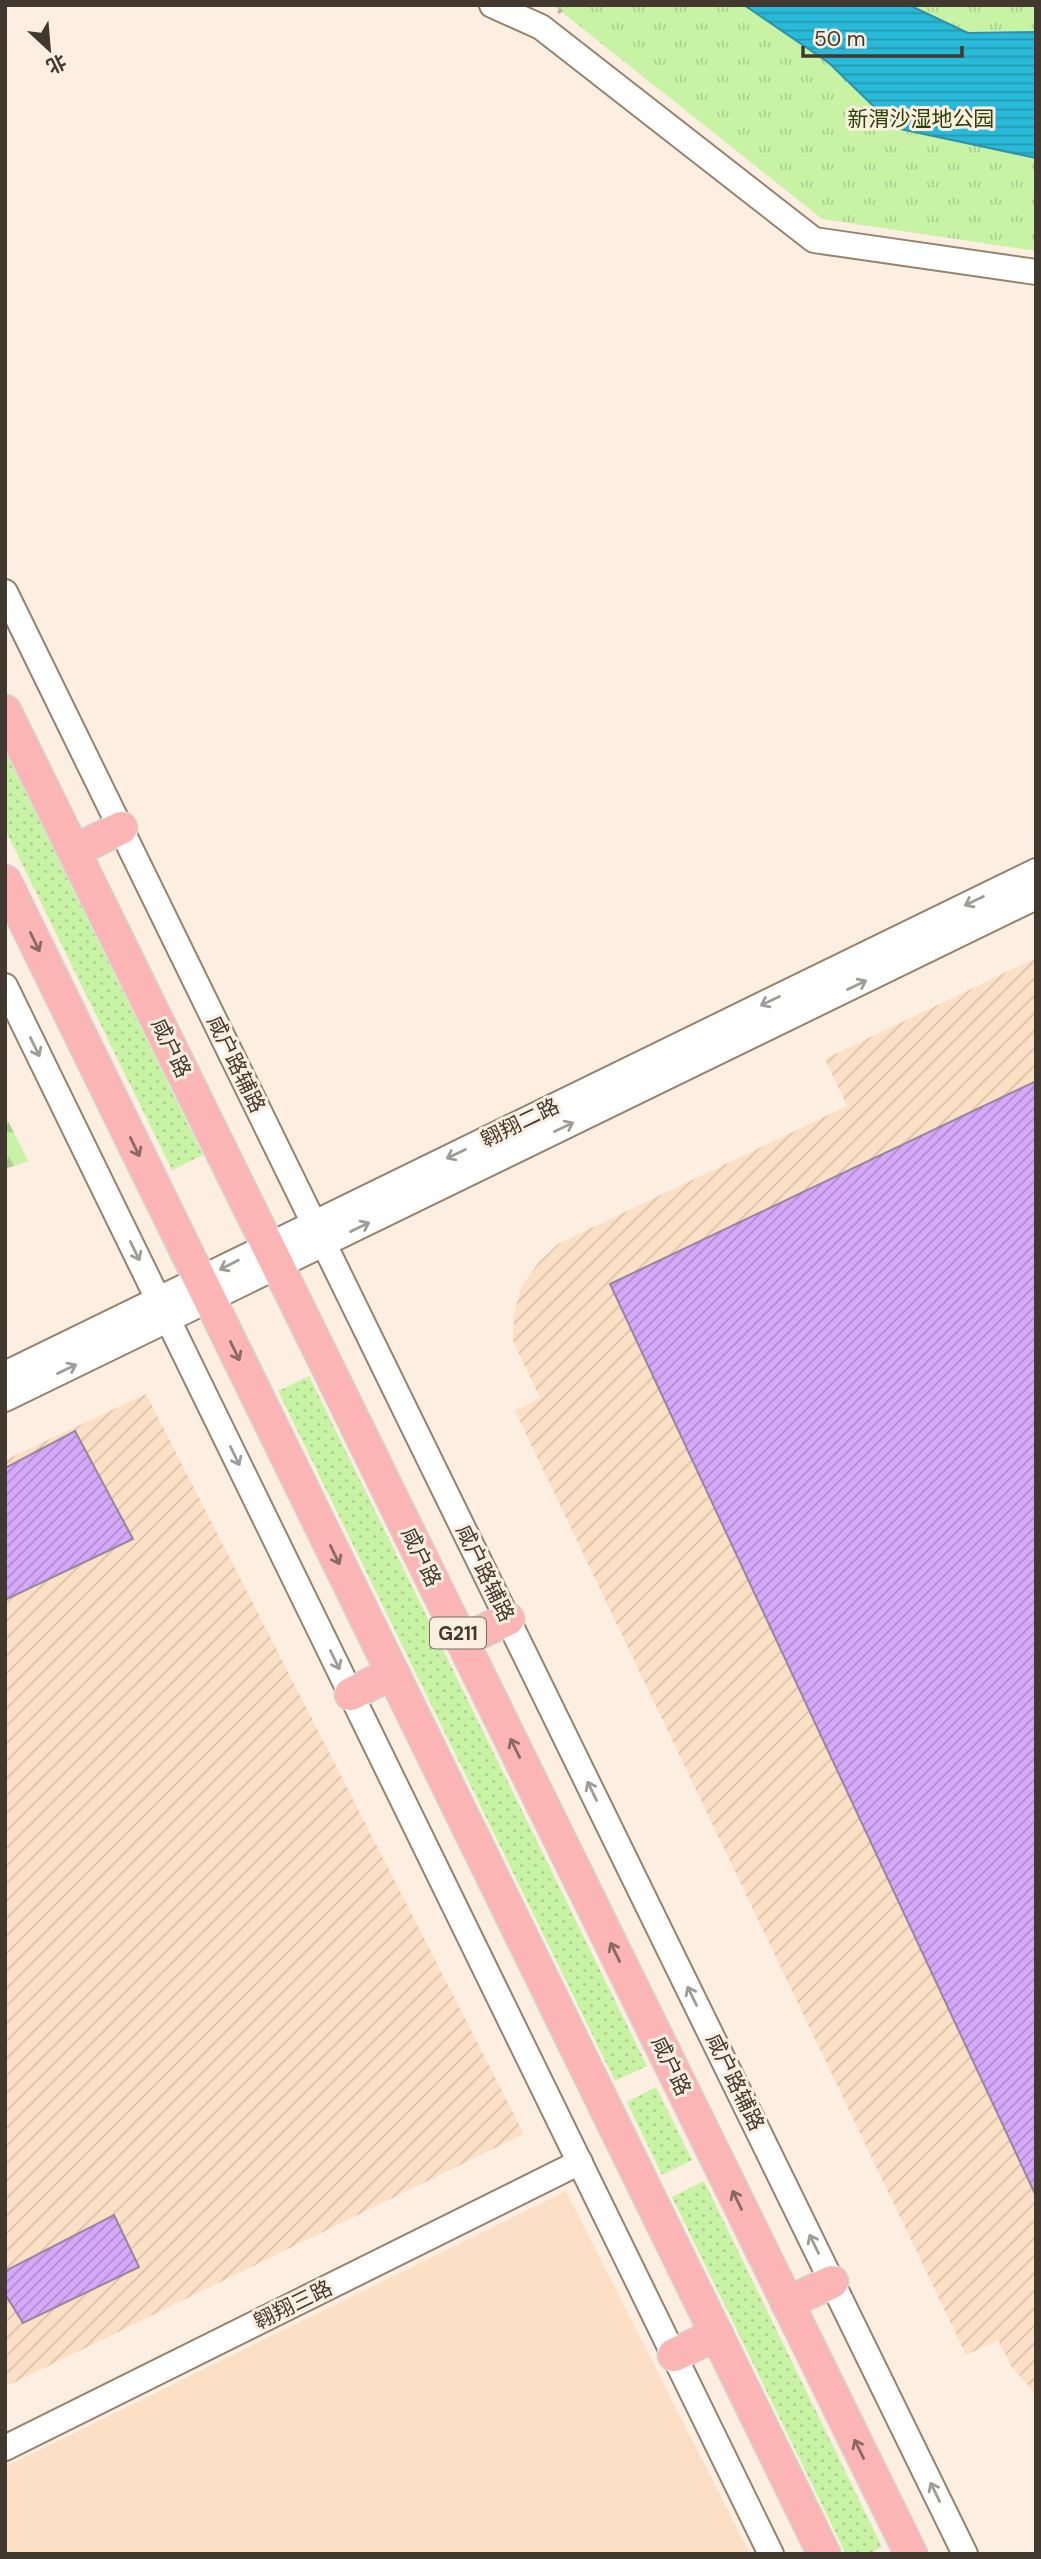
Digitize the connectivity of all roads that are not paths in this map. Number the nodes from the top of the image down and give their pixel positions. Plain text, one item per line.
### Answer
1 (492, 5) edge
2 (1036, 272) edge
3 (5, 592) edge
4 (5, 711) edge
5 (121, 828) junction
6 (74, 851) junction
7 (1036, 871) edge
8 (5, 881) edge
9 (1036, 897) edge
10 (5, 986) edge
11 (319, 1233) junction
12 (273, 1256) junction
13 (205, 1290) junction
14 (164, 1310) junction
15 (5, 1374) edge
16 (5, 1399) edge
17 (508, 1619) junction
18 (462, 1641) junction
19 (393, 1673) junction
20 (351, 1694) junction
21 (580, 2162) junction
22 (832, 2282) junction
23 (787, 2303) junction
24 (717, 2334) junction
25 (674, 2355) junction
26 (5, 2448) edge
27 (771, 2554) edge
28 (824, 2554) edge
29 (911, 2554) edge
30 (965, 2554) edge

1 - 2 street
3 - 5 street, 咸户路辅路
4 - 6 main road, 咸户路 / G211
5 - 6 main road
5 - 11 street, 咸户路辅路
6 - 12 main road, 咸户路 / G211
7 -> 11 street, 翱翔二路
8 -> 13 main road
11 -> 9 street, 翱翔二路
10 -> 14 street
11 - 12 street, 翱翔二路
11 - 17 street, 咸户路辅路
12 - 13 street, 翱翔二路
12 - 18 main road, 咸户路 / G211
13 - 14 street, 翱翔二路
13 -> 19 main road
14 - 15 street, 翱翔二路
16 -> 14 street, 翱翔二路
14 -> 20 street
17 - 18 main road
22 -> 17 street, 咸户路辅路
23 -> 18 main road, 咸户路 / G211
19 - 20 main road
19 - 24 main road
20 - 21 street
21 - 25 street
21 - 26 street, 翱翔三路
22 - 23 main road
30 -> 22 street, 咸户路辅路
29 -> 23 main road, 咸户路 / G211
24 - 25 main road
24 - 28 main road
25 - 27 street

